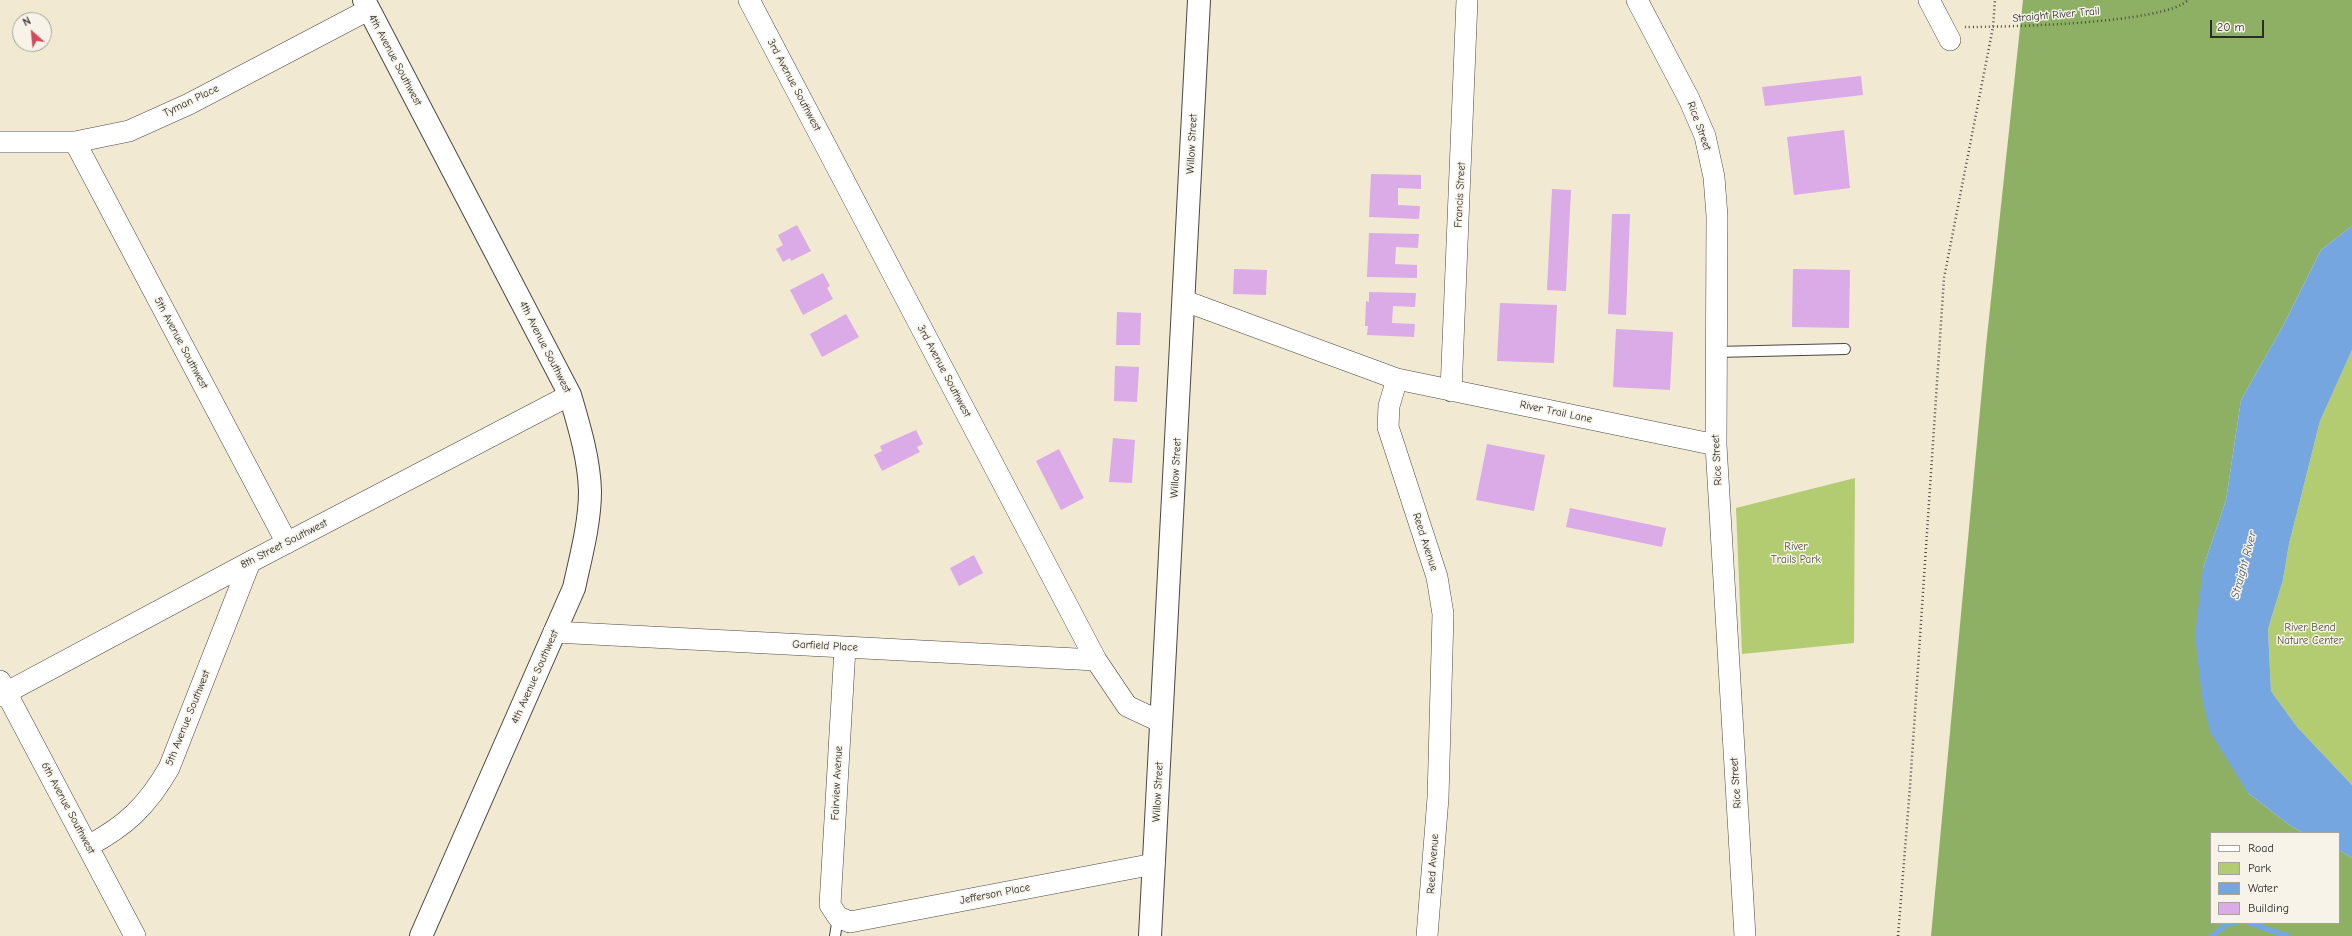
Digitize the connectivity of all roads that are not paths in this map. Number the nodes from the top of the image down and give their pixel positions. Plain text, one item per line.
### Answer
1 (749, 0) edge
2 (1199, 0) edge
3 (1468, 0) edge
4 (1637, 0) edge
5 (1929, 0) edge
6 (366, 5) edge
7 (1946, 33) road end
8 (0, 142) edge
9 (75, 142) junction
10 (1185, 301) junction
11 (1845, 349) dead end
12 (1716, 352) junction
13 (1397, 379) junction
14 (1451, 391) junction
15 (570, 395) junction
16 (1716, 445) junction
17 (287, 543) junction
18 (250, 562) junction
19 (554, 632) junction
20 (845, 648) junction
21 (1096, 660) junction
22 (2, 690) edge
23 (1162, 722) junction
24 (88, 846) junction
25 (1154, 864) junction
26 (836, 926) edge
27 (135, 936) edge
28 (421, 936) edge
29 (1150, 936) edge
30 (1427, 936) edge
31 (1745, 936) edge

1 - 21 street, 3rd Avenue Southwest
2 - 10 street, Willow Street
3 - 14 street, Francis Street
4 - 12 street, Rice Street
5 - 7 street
6 - 9 street, Tyman Place
6 - 15 street, 4th Avenue Southwest
8 - 9 street, Tyman Place
9 - 17 street, 5th Avenue Southwest
10 - 13 street
10 - 23 street, Willow Street
11 - 12 lane
12 - 16 street, Rice Street
13 - 14 street, River Trail Lane
13 - 30 street, Reed Avenue
14 - 16 street, River Trail Lane
15 - 17 street, 8th Street Southwest
15 - 19 street, 4th Avenue Southwest
16 - 31 street, Rice Street
17 - 18 street, 8th Street Southwest
18 - 22 street, 8th Street Southwest
18 - 24 street, 5th Avenue Southwest
19 - 20 street, Garfield Place
19 - 28 street, 4th Avenue Southwest
20 - 21 street, Garfield Place
20 - 26 street, Fairview Avenue
21 - 23 street, 3rd Avenue Southwest
22 - 24 street, 6th Avenue Southwest
23 - 25 street, Willow Street
24 - 27 street, 6th Avenue Southwest
25 - 26 street, Jefferson Place
25 - 29 street, Willow Street

